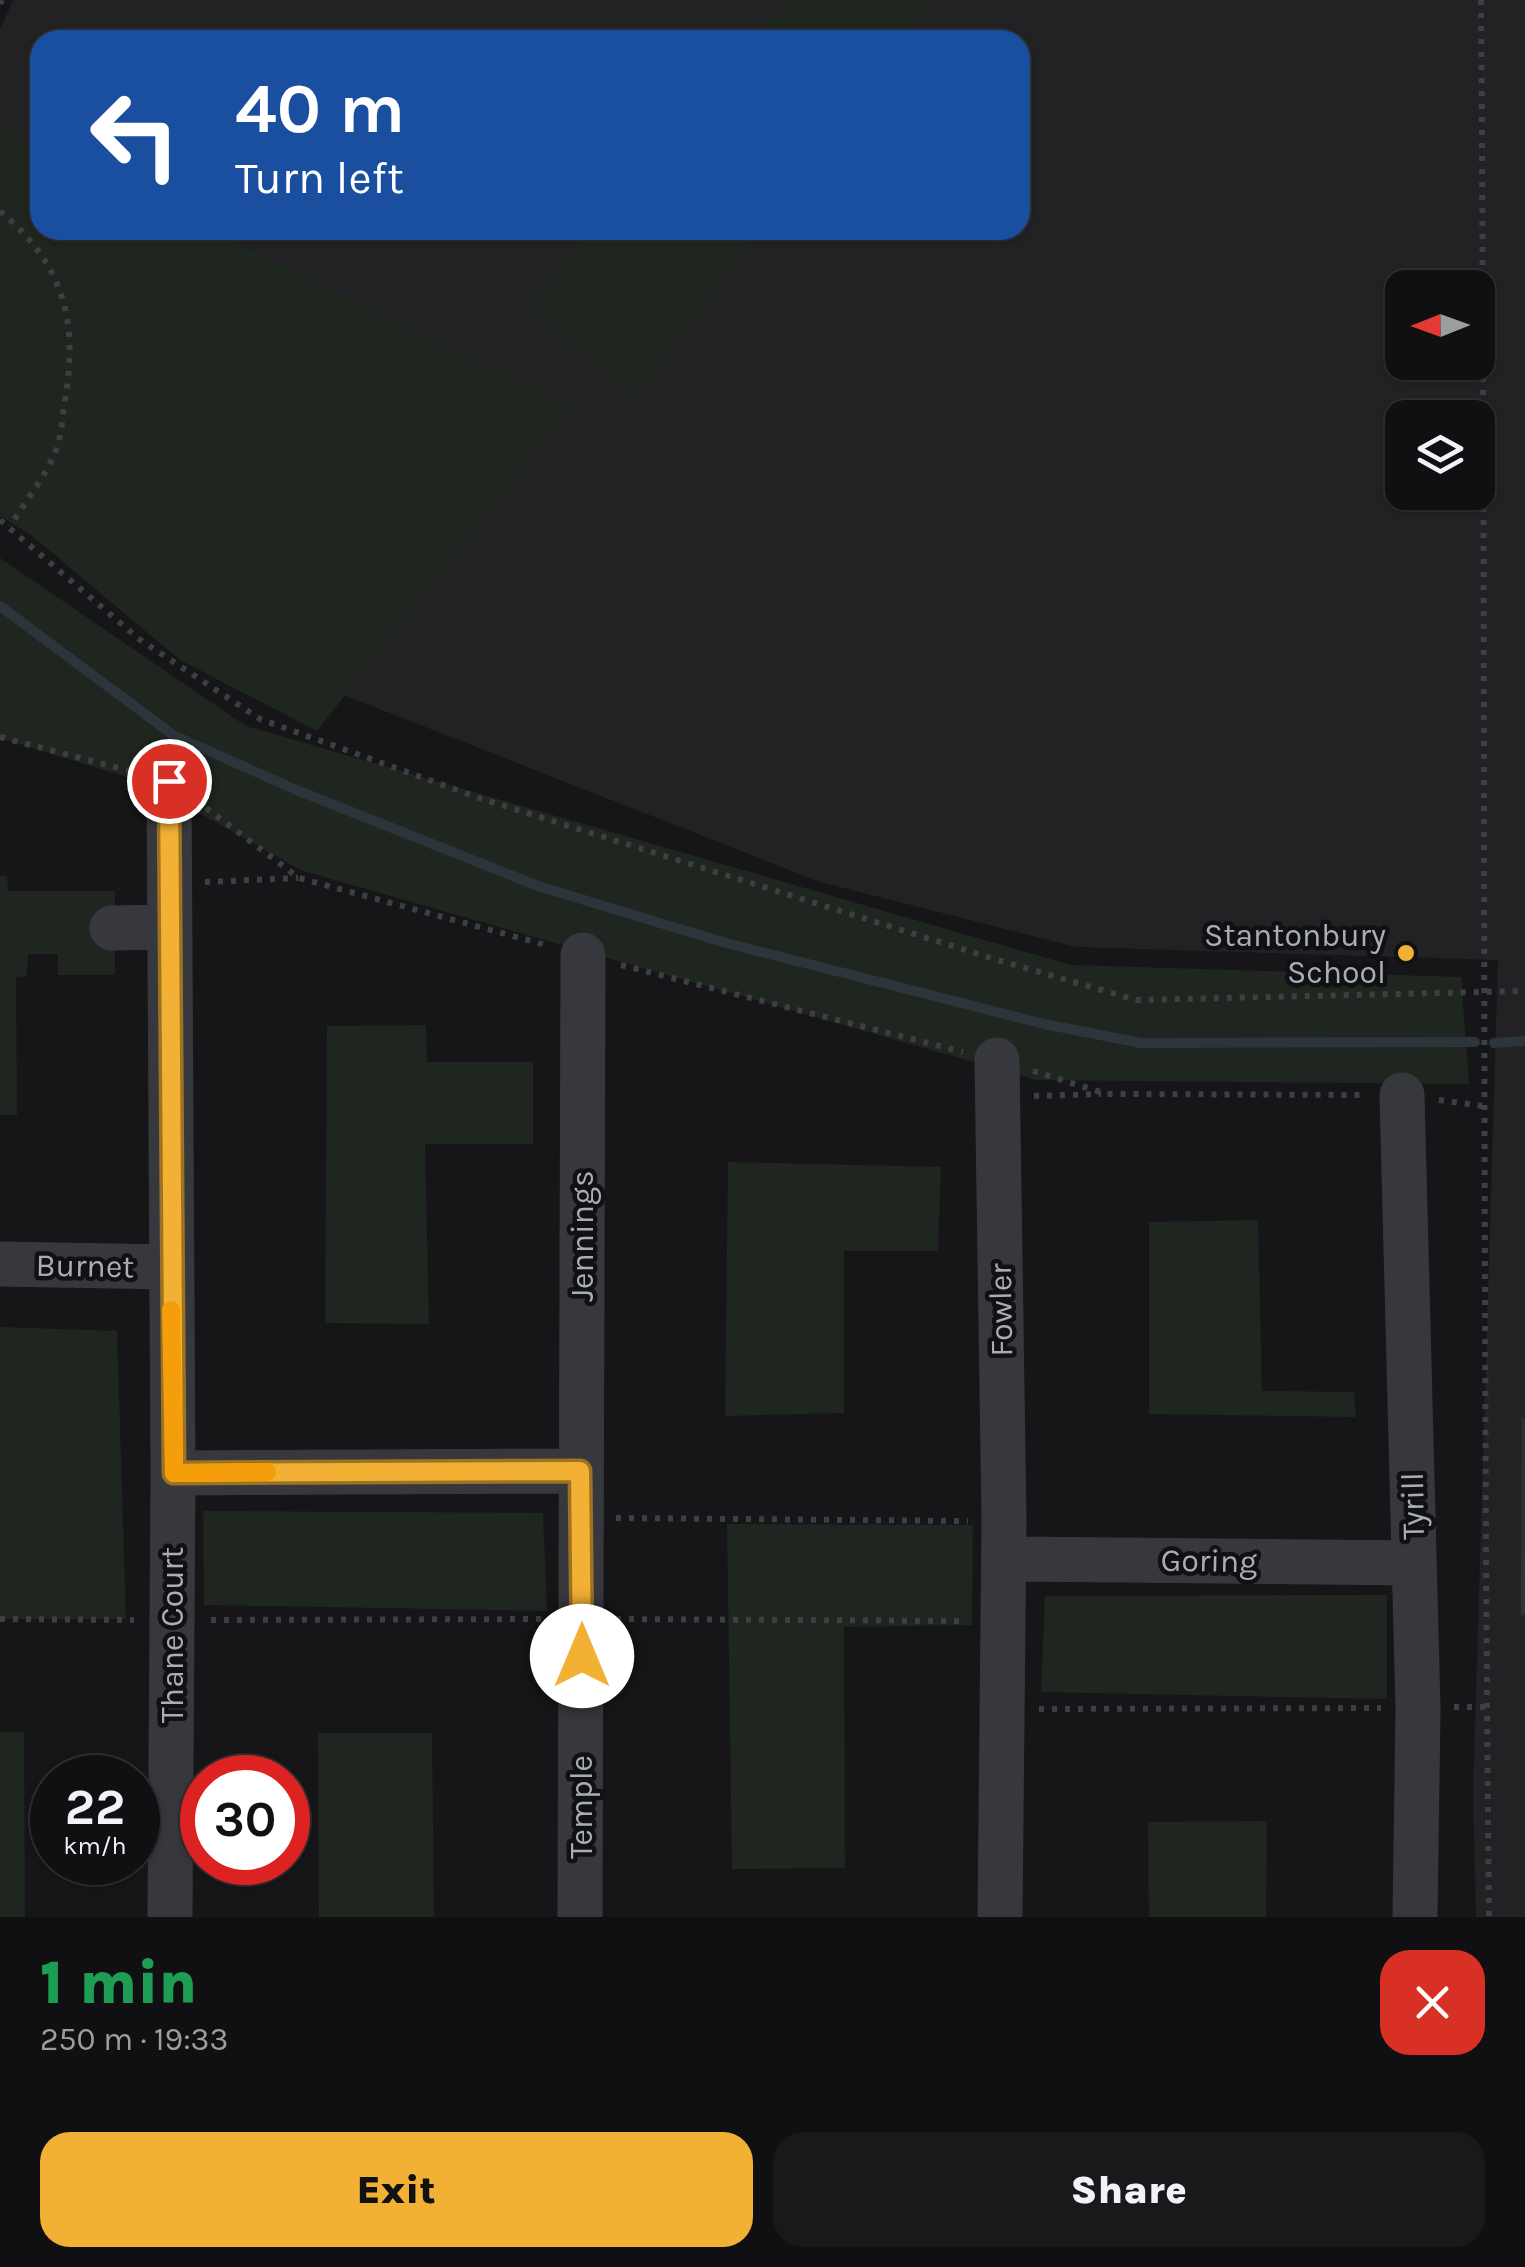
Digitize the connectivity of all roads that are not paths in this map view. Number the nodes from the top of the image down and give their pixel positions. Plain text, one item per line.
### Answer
1 (169, 781) road end
2 (169, 906) junction
3 (112, 928) dead end
4 (583, 955) road end
5 (998, 1079) road end
6 (1402, 1095) road end
7 (0, 1264) edge
8 (170, 1267) junction
9 (580, 1471) junction
10 (174, 1473) junction
11 (581, 1518) joint
12 (1004, 1540) junction
13 (1414, 1563) junction
14 (170, 1917) edge
15 (580, 1917) edge
16 (1000, 1917) edge
17 (1415, 1917) edge

1 - 2 street
2 - 3 street
2 - 8 street
4 - 9 street, Jennings
5 - 12 street, Fowler
6 - 13 street, Tyrill
7 - 8 street, Burnet
8 - 10 street, Thane Court
9 - 10 street
9 - 11 street, Jennings
10 - 14 street, Thane Court
11 - 15 street, Temple
12 - 13 street, Goring
12 - 16 street
13 - 17 street, Tyrill

